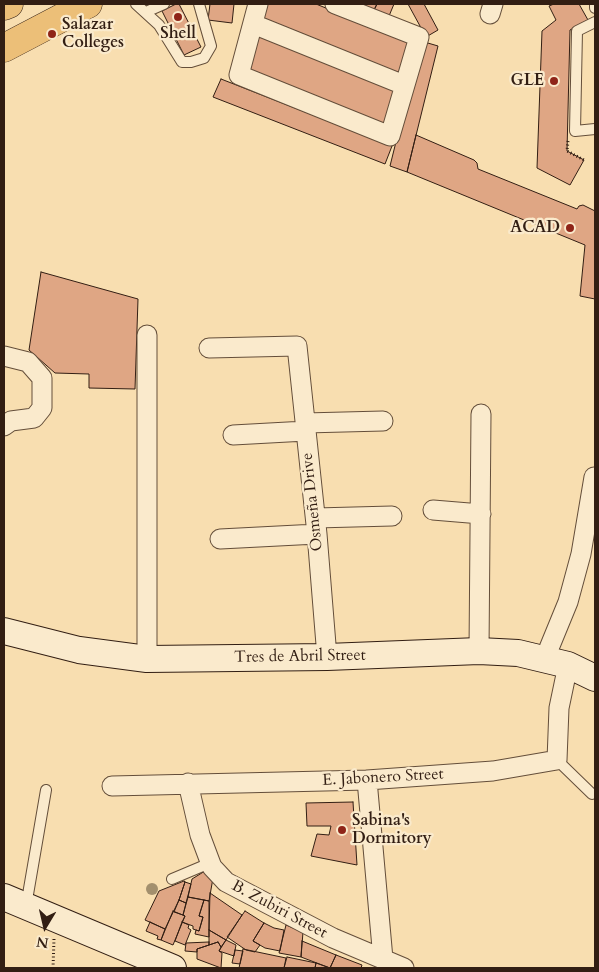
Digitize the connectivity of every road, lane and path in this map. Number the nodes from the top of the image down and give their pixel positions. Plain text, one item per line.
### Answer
1 (9, 4) edge
2 (88, 4) edge
3 (136, 4) edge
4 (164, 4) edge
5 (199, 4) edge
6 (258, 4) edge
7 (335, 4) edge
8 (595, 4) edge
9 (4, 6) edge
10 (595, 8) edge
11 (146, 12) junction
12 (595, 22) edge
13 (253, 24) junction
14 (4, 48) edge
15 (404, 85) junction
16 (595, 128) edge
17 (575, 131) junction
18 (584, 160) dead end
19 (147, 335) dead end
20 (209, 348) dead end
21 (4, 356) edge
22 (481, 414) dead end
23 (383, 421) dead end
24 (4, 426) edge
25 (306, 427) junction
26 (233, 435) dead end
27 (594, 477) edge
28 (434, 510) dead end
29 (481, 514) junction
30 (392, 516) dead end
31 (316, 526) junction
32 (220, 539) dead end
33 (4, 631) edge
34 (479, 650) junction
35 (327, 657) junction
36 (147, 659) junction
37 (556, 662) junction
38 (595, 678) edge
39 (556, 760) junction
40 (367, 780) junction
41 (188, 783) junction
42 (112, 786) dead end
43 (46, 790) dead end
44 (592, 794) dead end
45 (210, 862) junction
46 (172, 879) dead end
47 (15, 902) edge
48 (55, 919) junction
49 (383, 959) junction
50 (53, 968) edge
51 (173, 968) edge
52 (404, 968) edge

1 - 9 main road
2 - 14 main road
3 - 11 lane
4 - 11 lane
5 - 11 lane
6 - 13 street
7 - 15 street
8 - 10 lane
12 - 17 lane
13 - 15 street
13 - 15 street
16 - 17 lane
17 - 18 path
19 - 36 street
20 - 25 street, Osmeña Drive
21 - 24 street
22 - 29 street
23 - 25 street
25 - 26 street
25 - 31 street, Osmeña Drive
27 - 37 street
28 - 29 street
29 - 34 street
30 - 31 street
31 - 32 street
31 - 35 street, Osmeña Drive
33 - 36 street, Tres de Abril Street
34 - 35 street, Tres de Abril Street
34 - 37 street, Tres de Abril Street
35 - 36 street, Tres de Abril Street
37 - 38 street, Tres de Abril Street
37 - 39 street
39 - 40 street, E. Jabonero Street
39 - 44 lane
40 - 41 street, E. Jabonero Street
40 - 49 street
41 - 42 street, E. Jabonero Street
41 - 45 street, B. Zubiri Street
43 - 47 lane
45 - 46 lane
45 - 49 street, B. Zubiri Street
47 - 48 street
48 - 50 path
48 - 51 street
49 - 52 street, B. Zubiri Street

